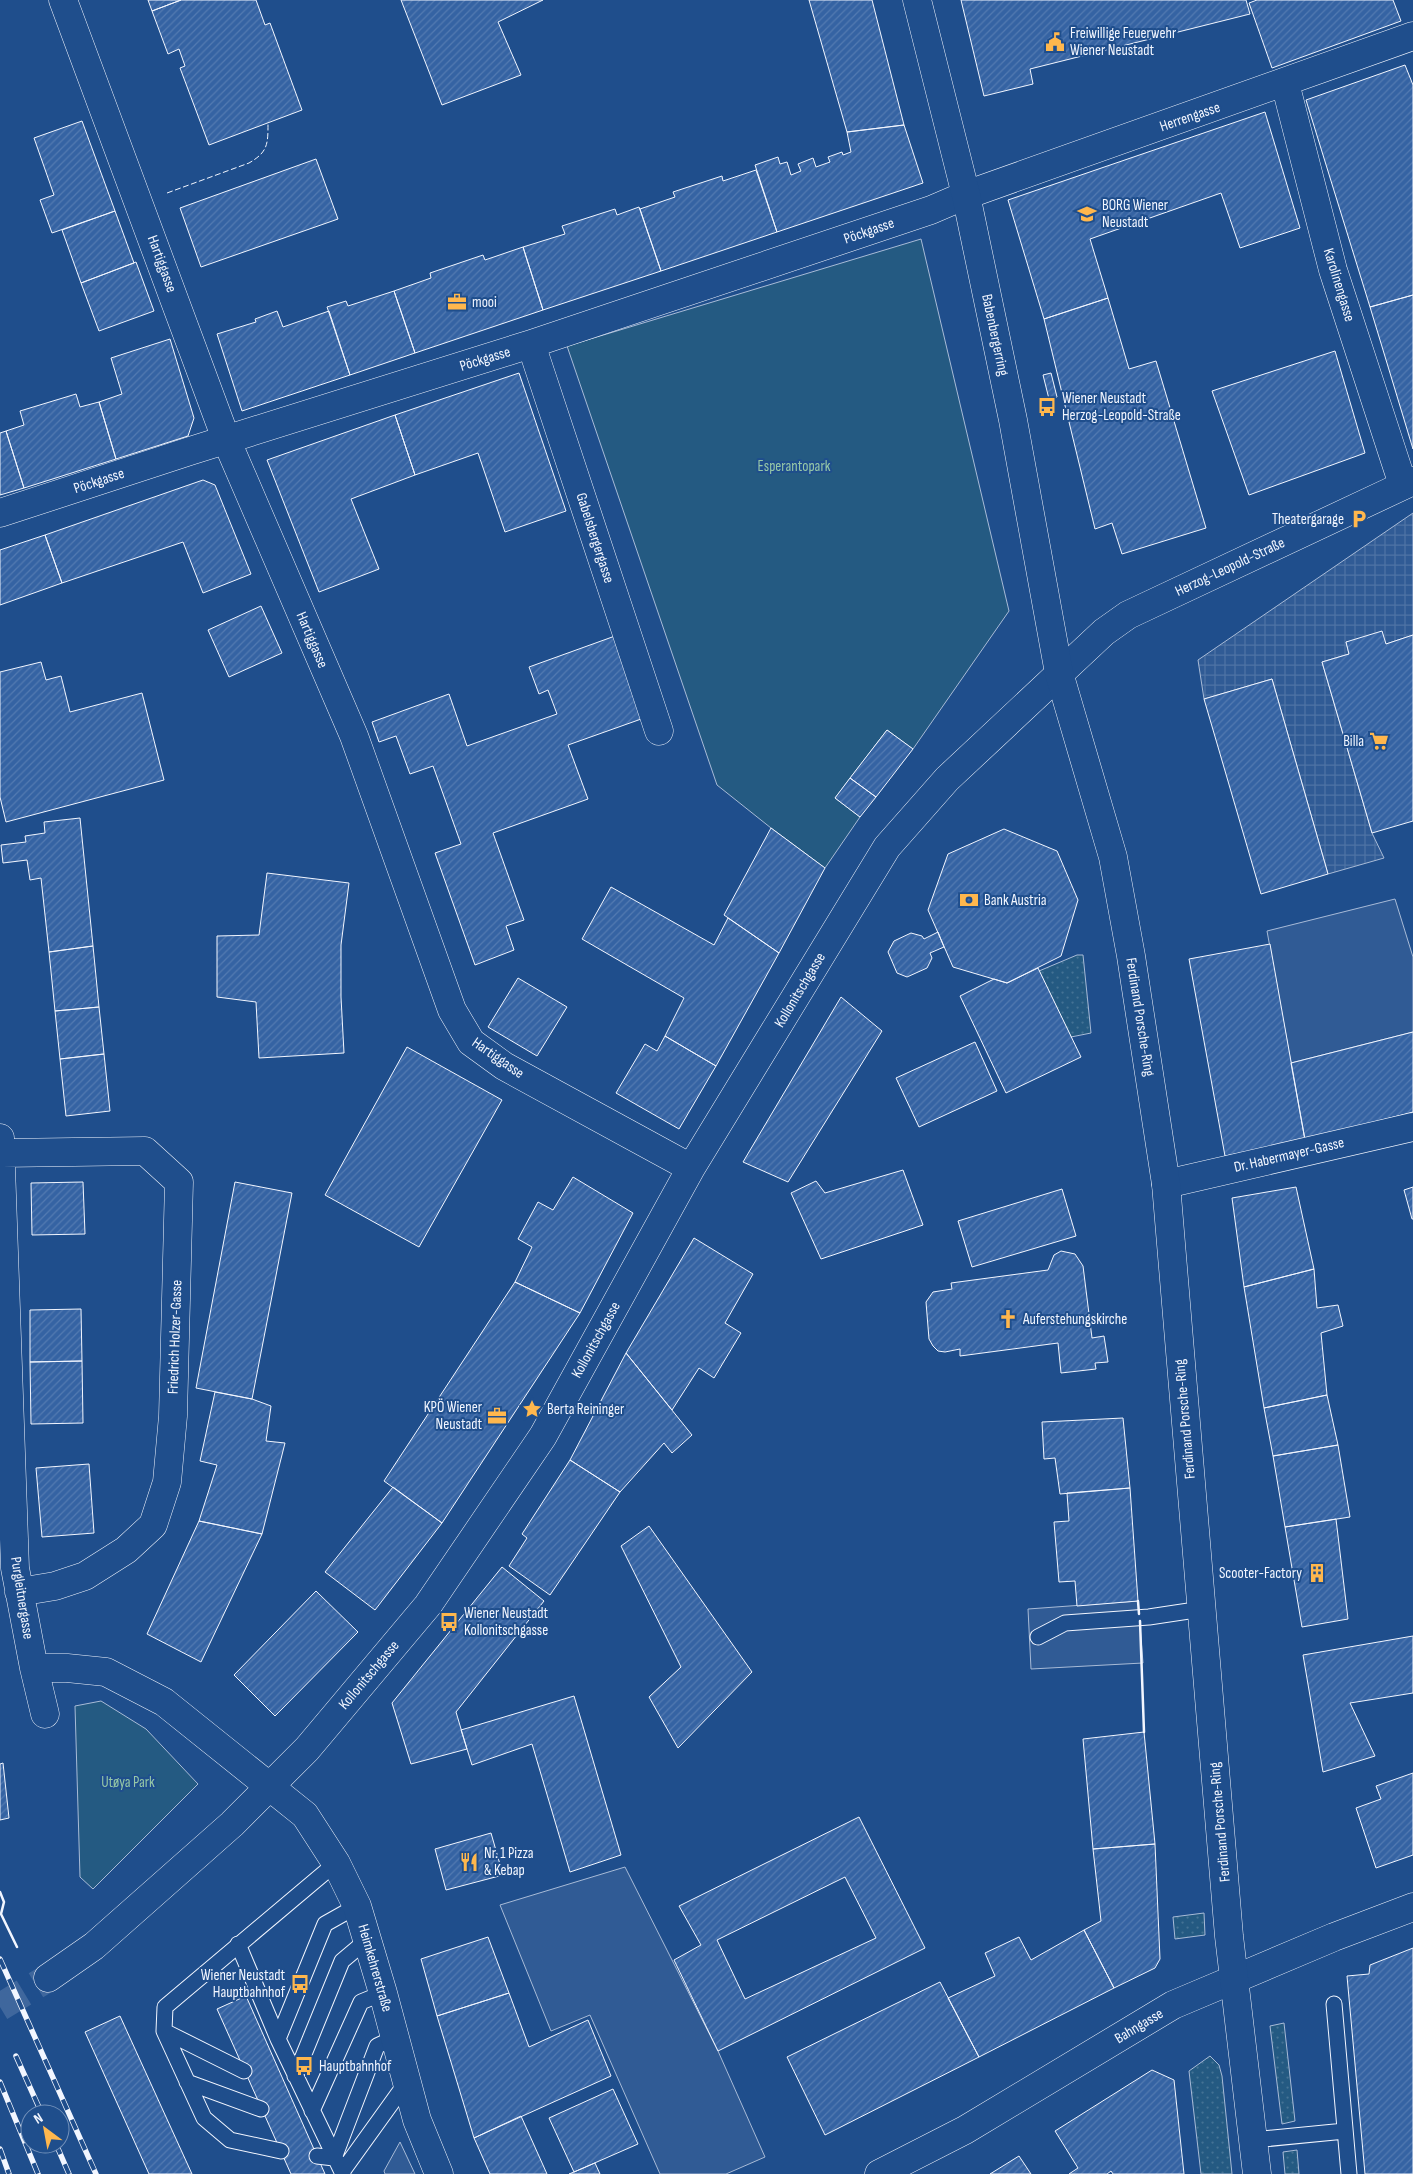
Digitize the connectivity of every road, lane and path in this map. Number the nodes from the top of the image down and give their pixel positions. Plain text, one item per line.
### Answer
1 (63, 0) edge
2 (916, 0) edge
3 (1413, 36) edge
4 (1285, 83) junction
5 (966, 195) junction
6 (531, 344) junction
7 (226, 439) junction
8 (1408, 483) edge
9 (0, 513) edge
10 (1059, 673) junction
11 (659, 731) dead end
12 (1413, 1127) edge
13 (1, 1146) edge
14 (691, 1168) junction
15 (1166, 1184) junction
16 (19, 1592) junction
17 (1202, 1609) junction
18 (1038, 1637) dead end
19 (34, 1668) junction
20 (45, 1714) dead end
21 (269, 1786) junction
22 (336, 1864) junction
23 (357, 1906) junction
24 (1413, 1907) edge
25 (367, 1940) junction
26 (238, 1944) junction
27 (48, 1978) tunnel mouth
28 (1235, 1979) junction
29 (383, 1993) junction
30 (1334, 2004) dead end
31 (164, 2031) junction
32 (394, 2038) junction
33 (278, 2039) junction
34 (244, 2071) dead end
35 (293, 2081) junction
36 (187, 2082) junction
37 (406, 2084) junction
38 (262, 2109) dead end
39 (309, 2117) junction
40 (1345, 2131) junction
41 (1253, 2140) junction
42 (280, 2151) dead end
43 (317, 2156) dead end
44 (334, 2158) junction
45 (342, 2173) edge
46 (439, 2174) edge
47 (879, 2174) edge
48 (1257, 2174) edge
49 (1349, 2174) edge

1 - 7 street, Hartiggasse
2 - 5 street, Babenbergerring
3 - 4 street, Herrengasse
4 - 5 street, Herrengasse
4 - 8 street, Karolinengasse
5 - 6 street, Pöckgasse
5 - 10 street, Babenbergerring
6 - 7 street, Pöckgasse
6 - 11 street, Gabelsbergergasse
7 - 9 street, Pöckgasse
7 - 14 street, Hartiggasse
8 - 10 street, Herzog-Leopold-Straße
10 - 14 street, Kollonitschgasse
10 - 15 street, Ferdinand Porsche-Ring
12 - 15 street, Dr. Habermayer-Gasse
13 - 16 street, Purgleitnergasse
13 - 16 street, Friedrich Holzer-Gasse
14 - 21 street, Kollonitschgasse
15 - 17 street, Ferdinand Porsche-Ring
16 - 19 street, Purgleitnergasse
17 - 18 lane
17 - 28 street, Ferdinand Porsche-Ring
19 - 20 street, Purgleitnergasse
19 - 21 street
21 - 22 street, Heimkehrerstraße
21 - 27 street, Kollonitschgasse
22 - 23 street, Heimkehrerstraße
22 - 26 lane
23 - 25 street, Heimkehrerstraße
23 - 33 lane
24 - 28 street, Bahngasse
25 - 29 street, Heimkehrerstraße
25 - 35 lane
26 - 31 lane
26 - 33 lane
28 - 41 street, Ferdinand Porsche-Ring
28 - 47 street, Bahngasse
29 - 32 street, Heimkehrerstraße
29 - 39 lane
30 - 40 lane
31 - 34 lane
31 - 36 lane
32 - 37 street, Heimkehrerstraße
32 - 44 lane
33 - 35 lane
35 - 39 lane
36 - 38 lane
36 - 42 lane
37 - 45 lane
37 - 46 street, Heimkehrerstraße
39 - 44 lane
40 - 41 lane
40 - 49 lane
41 - 48 street, Ferdinand Porsche-Ring
43 - 44 lane
44 - 45 lane

